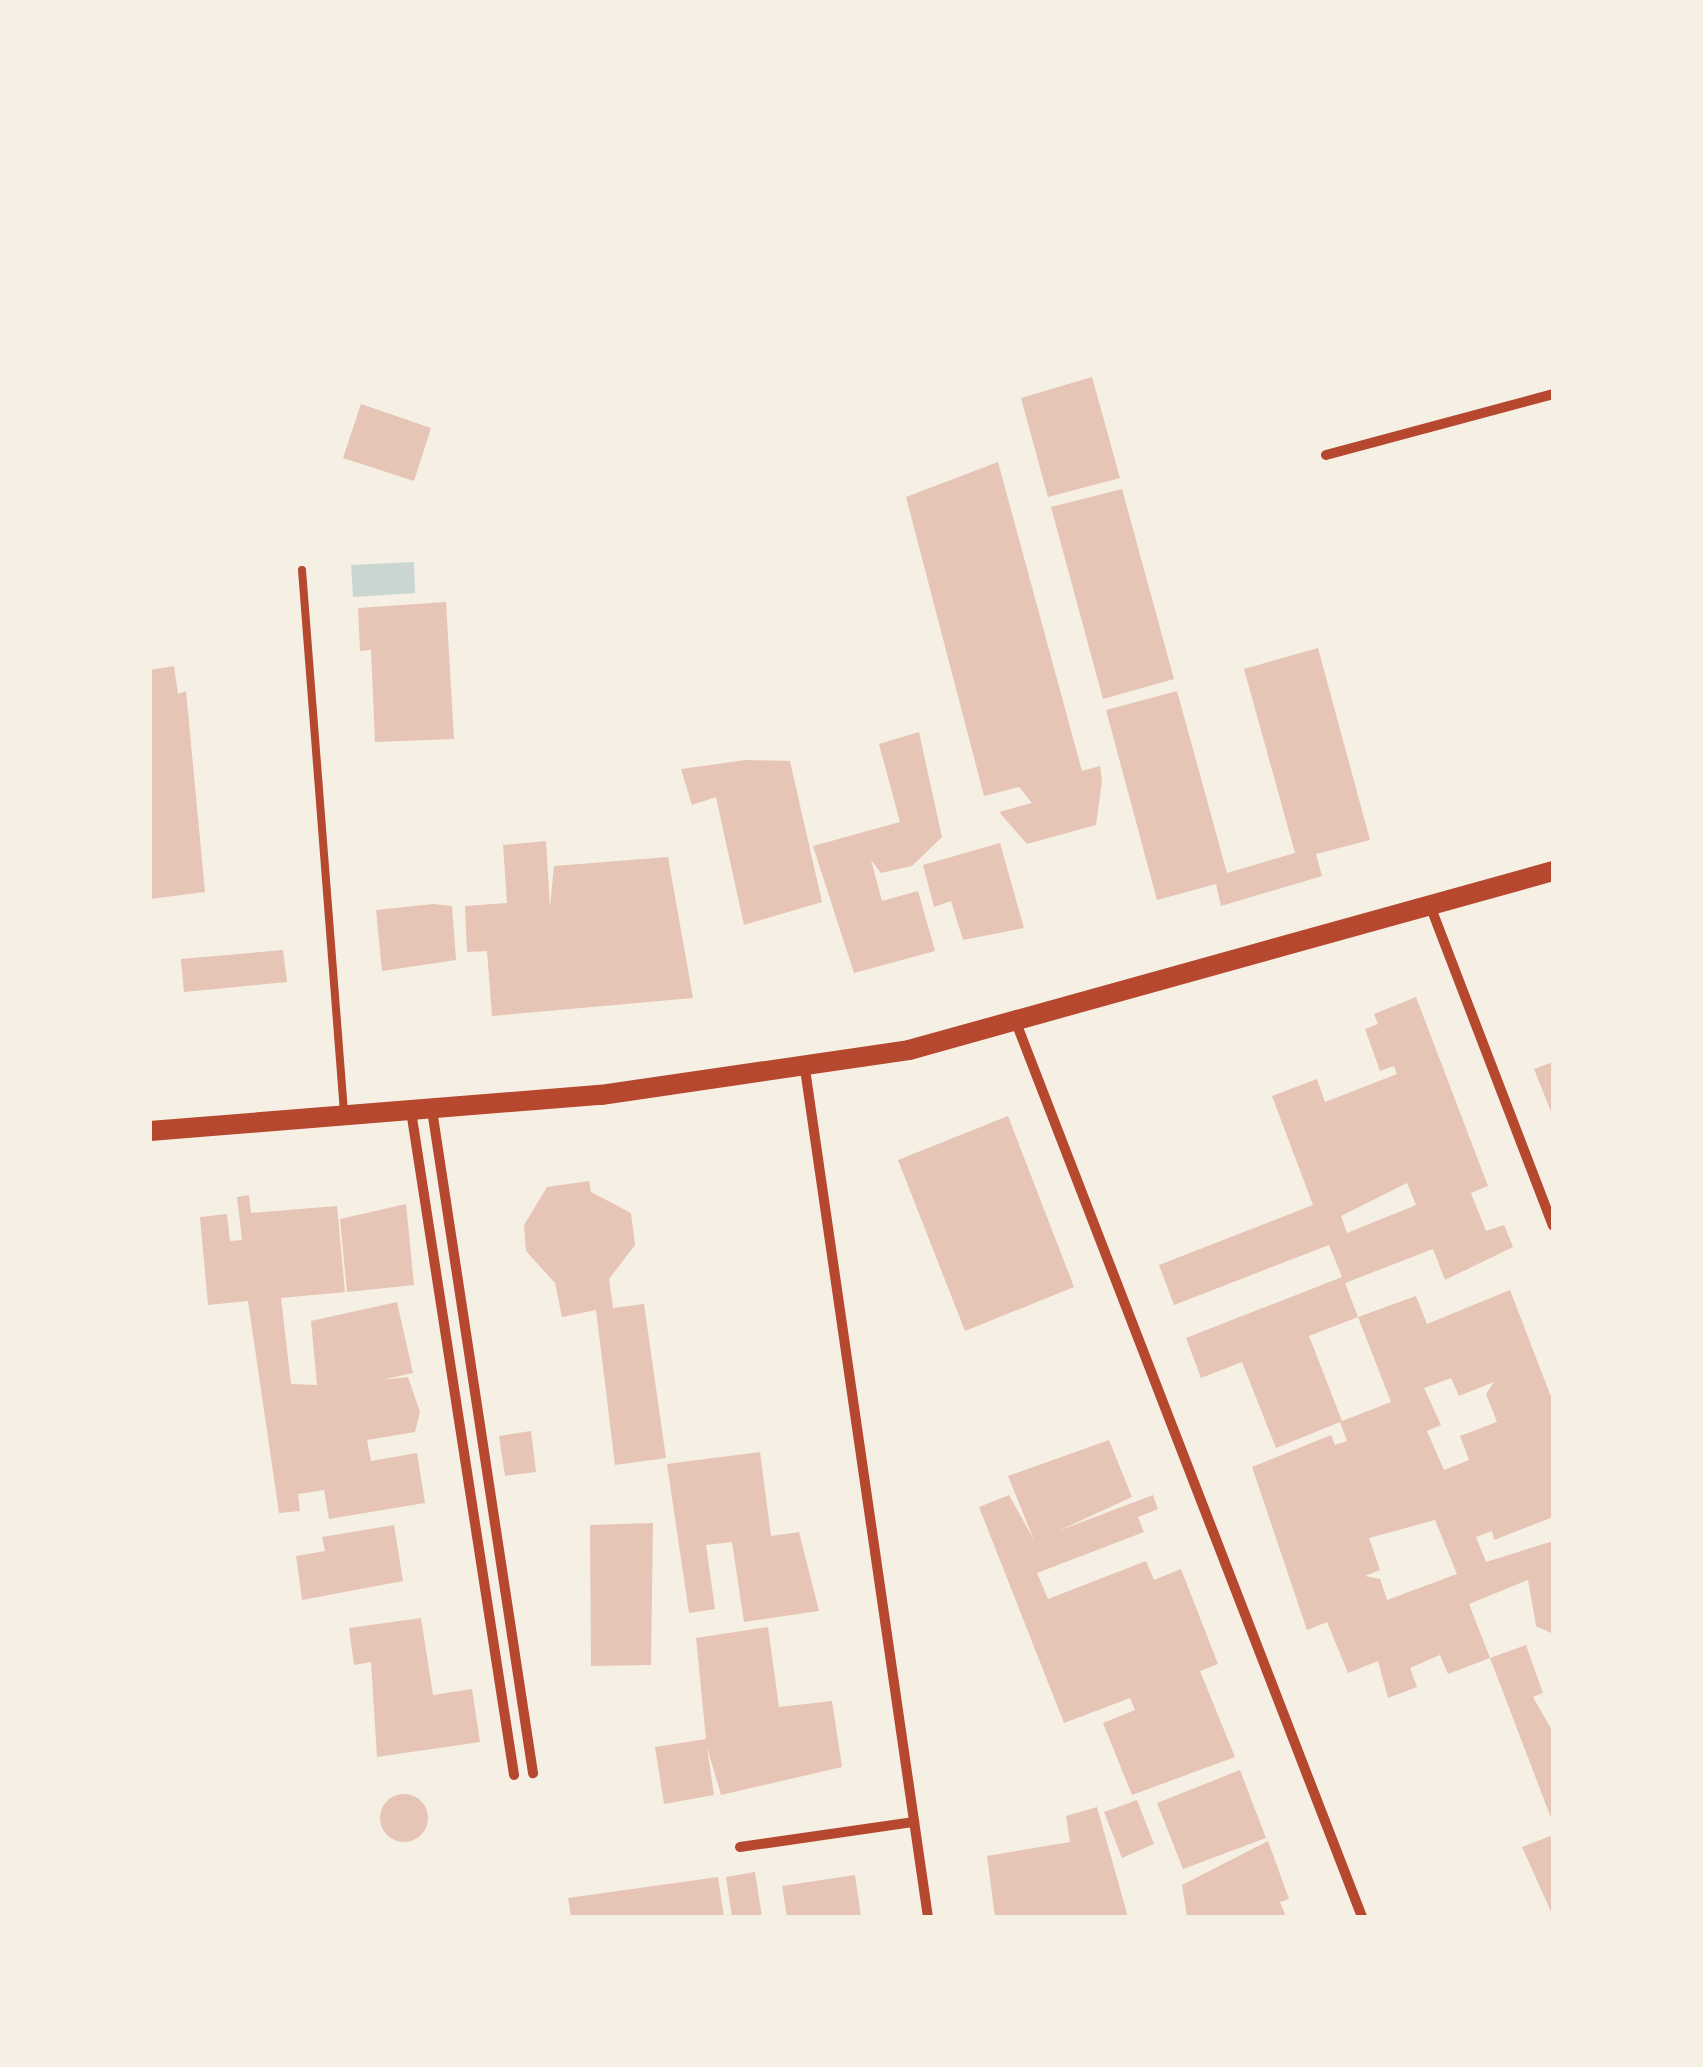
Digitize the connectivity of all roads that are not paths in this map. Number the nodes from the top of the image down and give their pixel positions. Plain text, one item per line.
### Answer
1 (1553, 394) edge
2 (1326, 456) dead end
3 (302, 570) dead end
4 (1553, 871) edge
5 (1431, 908) junction
6 (1017, 1024) junction
7 (805, 1069) junction
8 (421, 1111) junction
9 (345, 1116) junction
10 (150, 1132) edge
11 (1553, 1224) edge
12 (533, 1772) dead end
13 (514, 1775) dead end
14 (914, 1822) junction
15 (740, 1847) dead end
16 (928, 1917) edge
17 (1362, 1917) edge

1 - 2 street
3 - 9 lane
4 - 5 main road
5 - 6 main road
5 - 11 street
6 - 7 main road
6 - 17 street
7 - 8 main road
7 - 14 street
8 - 9 main road
8 - 12 street
8 - 13 street
9 - 10 main road
14 - 15 street
14 - 16 street

